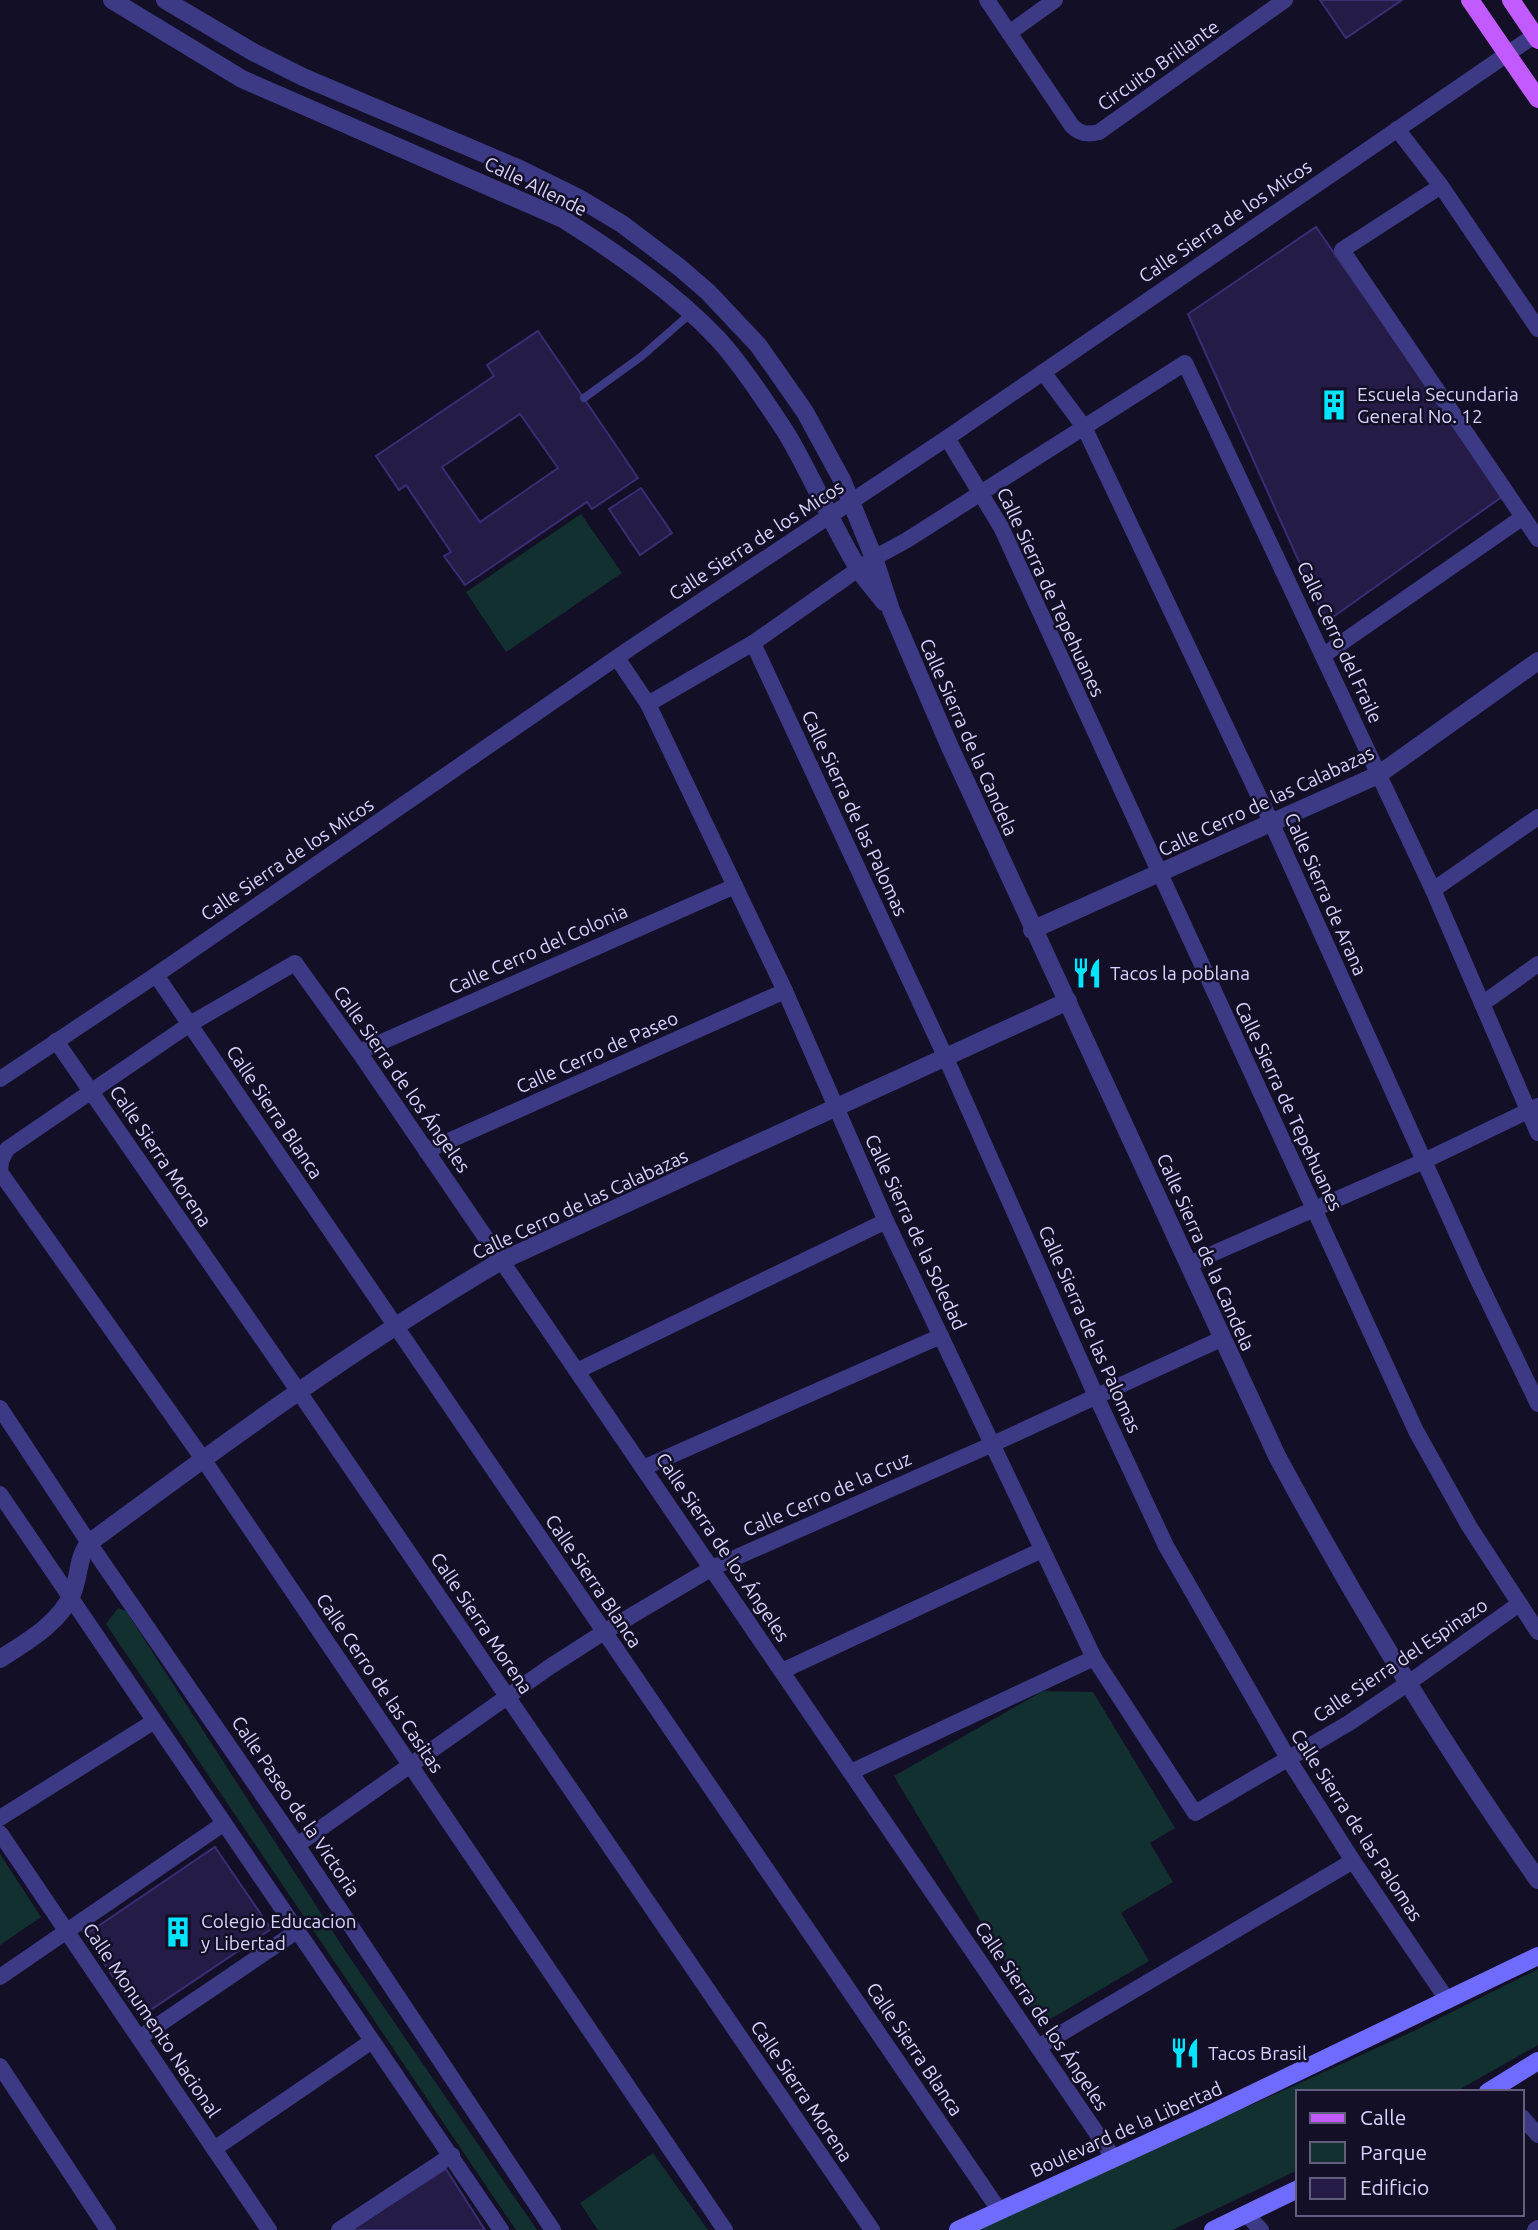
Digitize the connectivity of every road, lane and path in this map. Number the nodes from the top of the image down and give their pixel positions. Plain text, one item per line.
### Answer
1 (112, 0) edge
2 (165, 0) edge
3 (987, 0) edge
4 (1055, 0) edge
5 (1285, 0) edge
6 (1470, 0) edge
7 (1511, 0) edge
8 (1009, 33) junction
9 (1537, 36) edge
10 (1507, 53) junction
11 (1538, 99) edge
12 (1397, 129) junction
13 (1441, 186) junction
14 (691, 313) junction
15 (739, 324) junction
16 (1538, 329) edge
17 (719, 341) junction
18 (1042, 372) junction
19 (584, 398) dead end
20 (1084, 427) junction
21 (947, 438) junction
22 (981, 492) junction
23 (852, 503) junction
24 (831, 516) junction
25 (1523, 517) junction
26 (1538, 539) edge
27 (874, 558) junction
28 (859, 569) junction
29 (891, 610) junction
30 (753, 643) junction
31 (1324, 655) junction
32 (617, 658) junction
33 (1538, 662) edge
34 (648, 704) junction
35 (1378, 775) junction
36 (1538, 817) edge
37 (1272, 824) junction
38 (1159, 873) junction
39 (735, 886) junction
40 (1433, 890) junction
41 (1032, 930) junction
42 (1538, 964) edge
43 (156, 975) junction
44 (785, 991) junction
45 (1068, 1001) junction
46 (1482, 1004) junction
47 (190, 1024) junction
48 (56, 1041) junction
49 (359, 1052) junction
50 (945, 1056) junction
51 (0, 1079) edge
52 (91, 1091) junction
53 (836, 1109) junction
54 (1533, 1109) edge
55 (1538, 1133) edge
56 (3, 1150) edge
57 (426, 1151) junction
58 (1424, 1161) junction
59 (1313, 1209) junction
60 (886, 1221) junction
61 (501, 1261) junction
62 (1189, 1264) junction
63 (395, 1327) junction
64 (941, 1336) junction
65 (1221, 1339) junction
66 (577, 1371) junction
67 (299, 1392) junction
68 (1096, 1396) junction
69 (1538, 1404) edge
70 (0, 1408) edge
71 (993, 1444) junction
72 (203, 1459) junction
73 (643, 1468) junction
74 (0, 1494) edge
75 (89, 1543) junction
76 (1042, 1550) junction
77 (712, 1568) junction
78 (70, 1599) junction
79 (1519, 1604) junction
80 (604, 1632) junction
81 (1538, 1632) edge
82 (1094, 1658) junction
83 (0, 1659) edge
84 (782, 1671) junction
85 (1408, 1684) junction
86 (508, 1697) junction
87 (153, 1721) junction
88 (1289, 1760) junction
89 (410, 1765) junction
90 (852, 1772) junction
91 (1195, 1813) joint
92 (0, 1818) edge
93 (223, 1824) junction
94 (0, 1833) edge
95 (297, 1845) junction
96 (1353, 1861) junction
97 (1538, 1880) edge
98 (297, 1931) junction
99 (67, 1932) junction
100 (1538, 1956) edge
101 (0, 1977) edge
102 (1448, 2001) junction
103 (139, 2038) junction
104 (372, 2041) junction
105 (1038, 2047) junction
106 (1538, 2061) edge
107 (0, 2066) edge
108 (1495, 2090) edge
109 (1524, 2119) edge
110 (1538, 2135) edge
111 (214, 2149) junction
112 (452, 2155) junction
113 (1112, 2157) junction
114 (1296, 2190) edge
115 (999, 2210) junction
116 (1247, 2215) junction
117 (108, 2230) edge
118 (269, 2230) edge
119 (339, 2230) edge
120 (501, 2230) edge
121 (553, 2230) edge
122 (725, 2230) edge
123 (872, 2230) edge
124 (958, 2230) edge
125 (1213, 2230) edge
126 (1261, 2230) edge

1 - 14 street, Calle Allende
2 - 15 street, Calle Allende
3 - 8 street, Circuito Brillante
4 - 8 street
5 - 8 street, Circuito Brillante
6 - 10 main road
7 - 9 main road
9 - 10 street, Calle Sierra de los Micos
10 - 11 main road
10 - 12 street, Calle Sierra de los Micos
12 - 13 street
12 - 18 street, Calle Sierra de los Micos
13 - 16 street
13 - 25 street
14 - 17 street, Calle Allende
14 - 19 lane
15 - 17 street
15 - 23 street, Calle Allende
17 - 24 street, Calle Allende
18 - 20 street, Calle Sierra de Arana
18 - 21 street, Calle Sierra de los Micos
20 - 22 street
20 - 31 street, Calle Cerro del Fraile
20 - 37 street, Calle Sierra de Arana
21 - 22 street, Calle Sierra de Tepehuanes
21 - 23 street, Calle Sierra de los Micos
22 - 27 street
22 - 38 street, Calle Sierra de Tepehuanes
23 - 24 street, Calle Sierra de los Micos
23 - 27 street, Calle Allende
24 - 28 street, Calle Allende
24 - 32 street, Calle Sierra de los Micos
25 - 26 street
25 - 31 street
27 - 28 street
27 - 29 street, Calle Sierra de la Candela
28 - 29 street, Calle Sierra de la Candela
28 - 30 street
29 - 41 street, Calle Sierra de la Candela
30 - 34 street
30 - 50 street, Calle Sierra de las Palomas
31 - 35 street, Calle Cerro del Fraile
32 - 34 street, Calle Sierra de la Soledad
32 - 43 street, Calle Sierra de los Micos
33 - 35 street, Calle Cerro de las Calabazas
34 - 39 street, Calle Sierra de la Soledad
35 - 37 street, Calle Cerro de las Calabazas
35 - 40 street, Calle Cerro del Fraile
36 - 40 street
37 - 38 street, Calle Cerro de las Calabazas
37 - 58 street, Calle Sierra de Arana
38 - 41 street, Calle Cerro de las Calabazas
38 - 59 street, Calle Sierra de Tepehuanes
39 - 44 street, Calle Sierra de la Soledad
39 - 49 street, Calle Cerro del Colonia
40 - 46 street, Calle Cerro del Fraile
41 - 45 street, Calle Sierra de la Candela
42 - 46 street
43 - 47 street, Calle Sierra Blanca
43 - 48 street, Calle Sierra de los Micos
44 - 53 street, Calle Sierra de la Soledad
44 - 57 street, Calle Cerro de Paseo
45 - 50 street, Calle Cerro de las Calabazas
45 - 62 street, Calle Sierra de la Candela
46 - 54 street, Calle Cerro del Fraile
47 - 49 street, Calle Sierra de los Ángeles
47 - 52 street
47 - 63 street, Calle Sierra Blanca
48 - 51 street, Calle Sierra de los Micos
48 - 52 street, Calle Sierra Morena
49 - 57 street, Calle Sierra de los Ángeles
50 - 53 street, Calle Cerro de las Calabazas
50 - 68 street, Calle Sierra de las Palomas
52 - 56 street
52 - 67 street, Calle Sierra Morena
53 - 60 street, Calle Sierra de la Soledad
53 - 61 street, Calle Cerro de las Calabazas
54 - 55 street, Calle Cerro del Fraile
54 - 58 street
56 - 72 street, Calle Cerro de las Casitas
57 - 61 street, Calle Sierra de los Ángeles
58 - 59 street
58 - 69 street, Calle Sierra de Arana
59 - 62 street
59 - 79 street, Calle Sierra de Tepehuanes
60 - 64 street, Calle Sierra de la Soledad
60 - 66 street
61 - 63 street, Calle Cerro de las Calabazas
61 - 66 street, Calle Sierra de los Ángeles
62 - 65 street, Calle Sierra de la Candela
63 - 67 street, Calle Cerro de las Calabazas
63 - 80 street, Calle Sierra Blanca
64 - 71 street, Calle Sierra de la Soledad
64 - 73 street
65 - 68 street, Calle Cerro de la Cruz
65 - 85 street, Calle Sierra de la Candela
66 - 73 street, Calle Sierra de los Ángeles
67 - 72 street, Calle Cerro de las Calabazas
67 - 86 street, Calle Sierra Morena
68 - 71 street, Calle Cerro de la Cruz
68 - 88 street, Calle Sierra de las Palomas
70 - 75 street, Calle Paseo de la Victoria
71 - 76 street, Calle Sierra de la Soledad
71 - 77 street, Calle Cerro de la Cruz
72 - 75 street, Calle Cerro de las Calabazas
72 - 89 street, Calle Cerro de las Casitas
73 - 77 street, Calle Sierra de los Ángeles
74 - 78 street
75 - 78 street
75 - 95 street, Calle Paseo de la Victoria
76 - 82 street, Calle Sierra de la Soledad
76 - 84 street
77 - 80 street, Calle Cerro de la Cruz
77 - 84 street, Calle Sierra de los Ángeles
78 - 83 street
78 - 87 street
79 - 81 street, Calle Sierra de Tepehuanes
79 - 85 street, Calle Sierra del Espinazo
80 - 86 street, Calle Cerro de la Cruz
80 - 115 street, Calle Sierra Blanca
82 - 90 street
82 - 91 street, Calle Sierra de la Soledad
84 - 90 street, Calle Sierra de los Ángeles
85 - 88 street, Calle Sierra del Espinazo
85 - 97 street, Calle Sierra de la Candela
86 - 89 street, Calle Cerro de la Cruz
86 - 123 street, Calle Sierra Morena
87 - 92 street
87 - 93 street
88 - 91 street, Calle Sierra del Espinazo
88 - 96 street, Calle Sierra de las Palomas
89 - 95 street, Calle Cerro de la Cruz
89 - 122 street, Calle Cerro de las Casitas
90 - 105 street, Calle Sierra de los Ángeles
93 - 98 street
93 - 99 street
94 - 99 street, Calle Monumento Nacional
95 - 121 street, Calle Paseo de la Victoria
96 - 102 street, Calle Sierra de las Palomas
96 - 105 street
98 - 103 street
98 - 104 street
99 - 101 street
99 - 103 street, Calle Monumento Nacional
100 - 102 main road, Boulevard de la Libertad
102 - 113 main road, Boulevard de la Libertad
103 - 111 street, Calle Monumento Nacional
104 - 111 street
104 - 112 street
105 - 113 street, Calle Sierra de los Ángeles
106 - 108 main road
107 - 117 street
109 - 110 street
111 - 118 street, Calle Monumento Nacional
112 - 119 street
112 - 120 street
113 - 115 main road, Boulevard de la Libertad
114 - 116 main road
115 - 124 main road, Boulevard de la Libertad
116 - 125 main road
116 - 126 street

